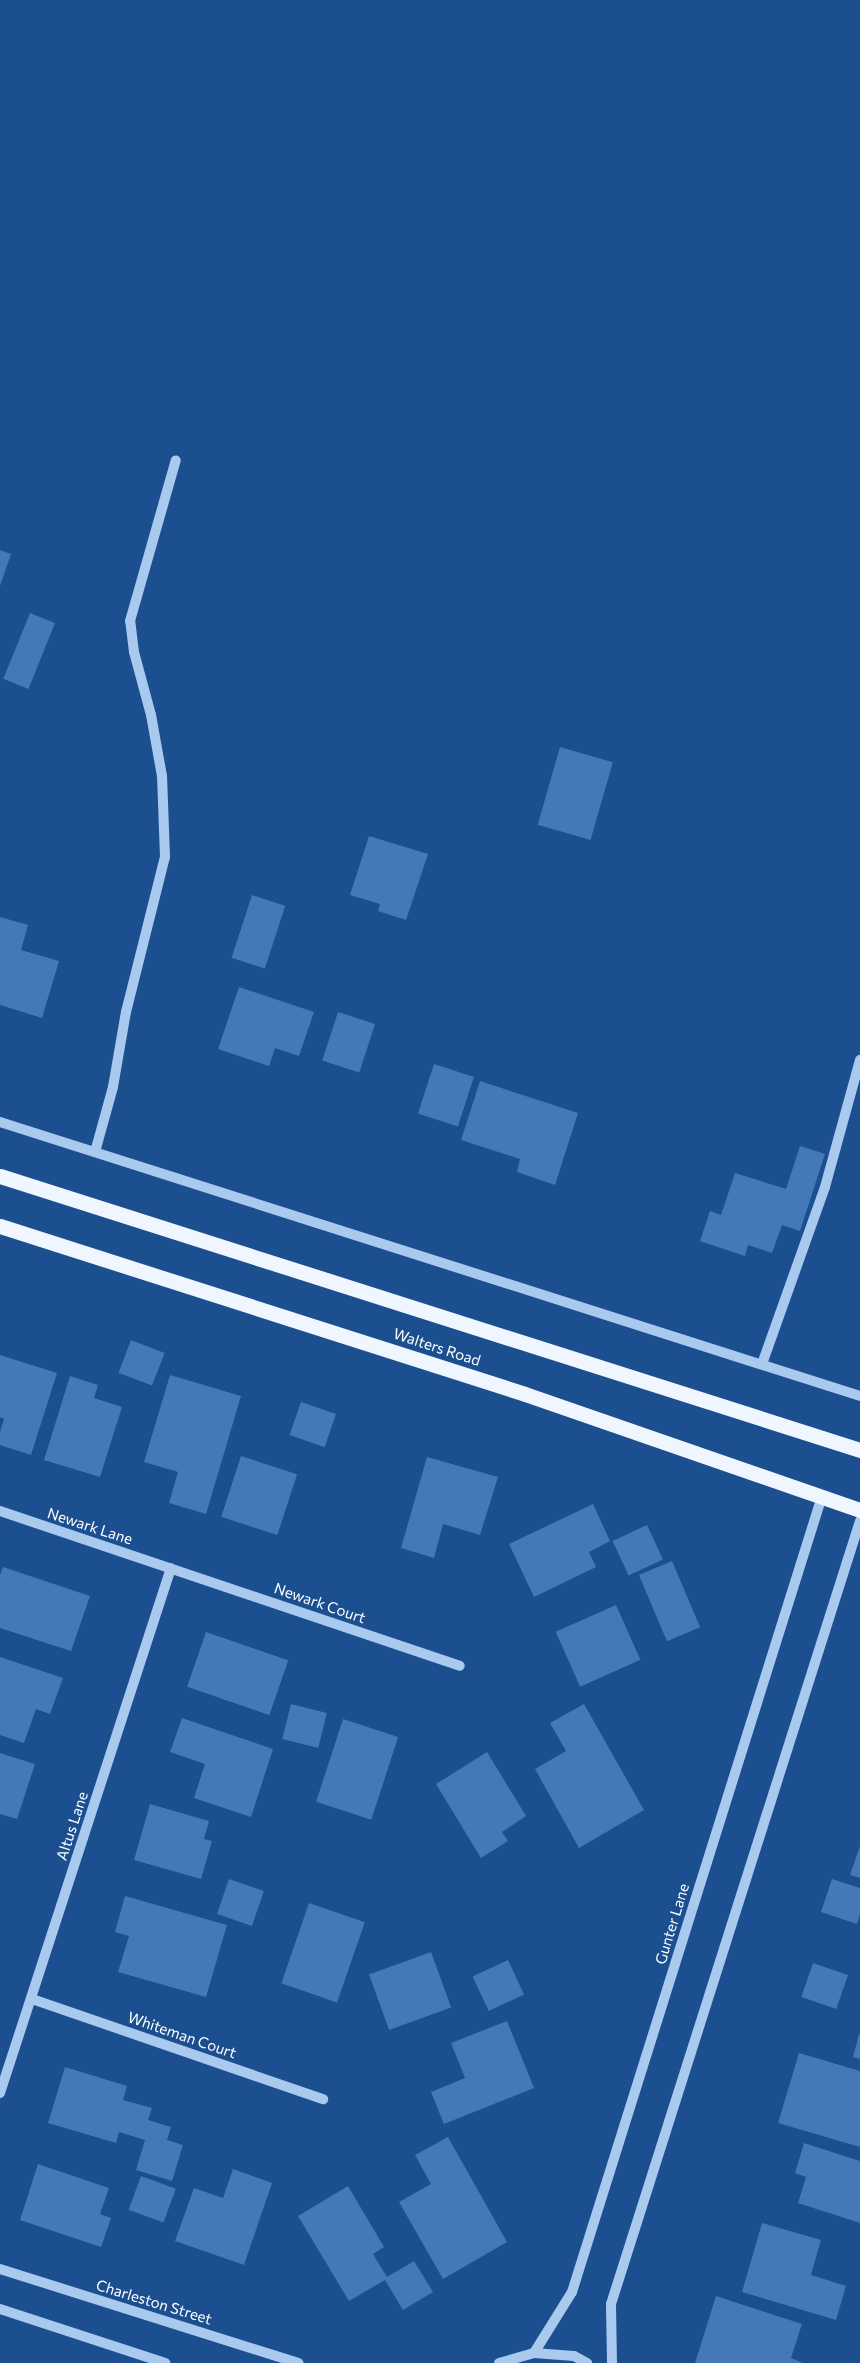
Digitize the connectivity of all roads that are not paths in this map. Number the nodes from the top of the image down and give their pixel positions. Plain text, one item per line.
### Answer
1 (176, 460) dead end
2 (860, 1060) edge
3 (0, 1122) edge
4 (95, 1152) junction
5 (0, 1176) edge
6 (0, 1226) edge
7 (762, 1364) junction
8 (860, 1396) edge
9 (860, 1450) edge
10 (822, 1496) junction
11 (860, 1510) edge
12 (0, 1511) edge
13 (860, 1521) edge
14 (171, 1568) junction
15 (460, 1666) dead end
16 (32, 1999) junction
17 (0, 2093) edge
18 (323, 2099) dead end
19 (0, 2269) edge
20 (0, 2309) edge
21 (534, 2353) junction
22 (165, 2363) edge
23 (299, 2363) edge
24 (500, 2363) edge
25 (587, 2363) edge
26 (612, 2363) edge

1 - 4 street
2 - 7 street
3 - 4 street
4 - 7 street
5 - 9 main road, Walters Road
6 - 10 main road, Walters Road
7 - 8 street
10 - 11 main road, Walters Road
10 - 21 street, Gunter Lane
12 - 14 street, Newark Lane
13 - 26 street
14 - 15 street, Newark Court
14 - 16 street, Altus Lane
16 - 17 street, Altus Lane
16 - 18 street, Whiteman Court
19 - 23 street, Charleston Street
20 - 22 street
21 - 24 street
21 - 25 street

